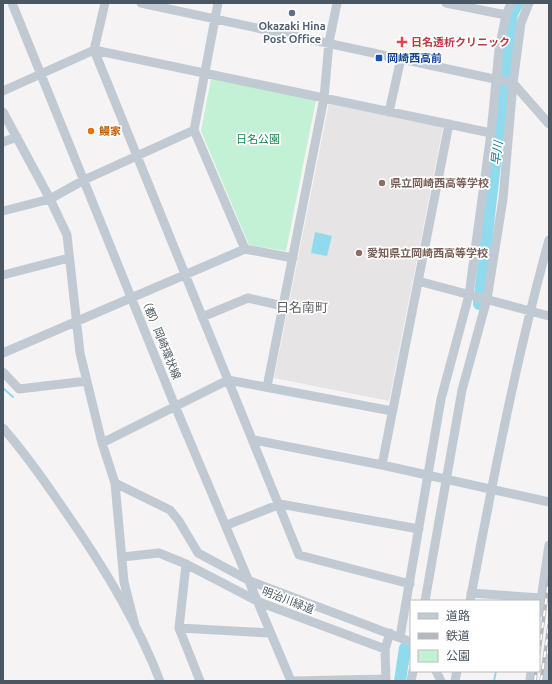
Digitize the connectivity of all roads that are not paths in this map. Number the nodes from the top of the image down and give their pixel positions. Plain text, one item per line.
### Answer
1 (12, 3) edge
2 (105, 3) edge
3 (141, 3) edge
4 (218, 3) edge
5 (336, 3) edge
6 (446, 3) edge
7 (511, 3) edge
8 (529, 3) edge
9 (506, 15) junction
10 (215, 19) junction
11 (329, 42) junction
12 (94, 50) junction
13 (401, 58) junction
14 (205, 73) junction
15 (41, 74) junction
16 (497, 78) junction
17 (513, 83) junction
18 (3, 90) edge
19 (324, 98) junction
20 (3, 112) edge
21 (389, 112) junction
22 (450, 124) junction
23 (549, 124) edge
24 (194, 130) junction
25 (491, 133) junction
26 (17, 137) junction
27 (3, 142) edge
28 (137, 156) junction
29 (84, 180) junction
30 (50, 199) junction
31 (3, 211) edge
32 (549, 240) edge
33 (246, 249) junction
34 (69, 258) junction
35 (293, 258) junction
36 (3, 274) edge
37 (185, 275) junction
38 (418, 281) junction
39 (469, 295) junction
40 (132, 298) junction
41 (487, 299) junction
42 (283, 306) junction
43 (529, 311) junction
44 (549, 316) edge
45 (202, 317) junction
46 (78, 321) junction
47 (3, 353) edge
48 (3, 372) edge
49 (228, 380) junction
50 (87, 381) junction
51 (267, 387) junction
52 (175, 406) junction
53 (392, 411) junction
54 (3, 428) edge
55 (254, 440) junction
56 (102, 443) junction
57 (382, 465) junction
58 (428, 476) junction
59 (446, 480) junction
60 (115, 483) junction
61 (490, 490) junction
62 (549, 502) edge
63 (280, 504) junction
64 (227, 525) junction
65 (419, 529) junction
66 (549, 545) edge
67 (122, 557) junction
68 (186, 564) junction
69 (250, 581) junction
70 (410, 584) junction
71 (471, 597) edge
72 (545, 597) edge
73 (425, 600) edge
74 (258, 602) junction
75 (540, 610) edge
76 (135, 625) junction
77 (179, 628) junction
78 (270, 633) junction
79 (390, 633) junction
80 (400, 637) junction
81 (410, 642) edge
82 (385, 649) junction
83 (549, 658) edge
84 (436, 672) edge
85 (386, 680) edge
86 (160, 681) edge
87 (200, 681) edge
88 (292, 681) edge
89 (441, 681) edge
90 (546, 681) edge

1 - 15 street, （都）岡崎環状線
2 - 12 street
3 - 10 street
4 - 10 street
5 - 11 street
6 - 9 street
7 - 9 street
8 - 17 street
9 - 16 street
10 - 11 street
10 - 14 street
11 - 13 street
11 - 19 street
12 - 14 street
12 - 15 street
12 - 28 street
13 - 16 street
13 - 21 street
14 - 19 street
14 - 24 street
15 - 18 street
15 - 29 street, （都）岡崎環状線
16 - 17 street
16 - 25 street
17 - 23 street
17 - 41 street
19 - 21 street
19 - 35 street
20 - 26 street
21 - 22 street
22 - 25 street
22 - 38 street
24 - 28 street
24 - 33 street
25 - 39 street
26 - 27 street
26 - 30 street
28 - 29 street
28 - 37 street
29 - 30 street
29 - 40 street, （都）岡崎環状線
30 - 31 street
30 - 34 street
32 - 43 street
33 - 35 street
33 - 37 street
34 - 36 street
34 - 46 street
35 - 42 street
37 - 40 street
37 - 45 street
38 - 39 street
38 - 53 street
39 - 41 street
39 - 58 street
40 - 46 street
40 - 52 street, （都）岡崎環状線
41 - 43 street
41 - 59 street
42 - 45 street
42 - 51 street
43 - 44 street
43 - 61 street
45 - 49 street
46 - 47 street
46 - 50 street
48 - 50 street
49 - 51 street
49 - 52 street
49 - 55 street
50 - 56 street
51 - 53 street
52 - 56 street
52 - 64 street, （都）岡崎環状線
53 - 57 street
54 - 76 street
55 - 57 street
55 - 63 street
56 - 60 street
57 - 58 street
58 - 59 street
58 - 65 street
59 - 61 street
59 - 73 street
60 - 67 street
60 - 69 street, 明治川緑道
61 - 62 street
61 - 71 street
63 - 64 street
63 - 65 street
63 - 70 street
64 - 69 street, （都）岡崎環状線
65 - 70 street
66 - 72 street
67 - 68 street, 明治川緑道
67 - 76 street
68 - 74 street, 明治川緑道
68 - 77 street
69 - 74 street, （都）岡崎環状線
69 - 79 street, 明治川緑道
70 - 80 street
71 - 72 street
72 - 75 street
74 - 78 street, （都）岡崎環状線
74 - 82 street, 明治川緑道
76 - 86 street
77 - 78 street
77 - 87 street
78 - 88 street, （都）岡崎環状線
79 - 80 street, 明治川緑道
79 - 82 street
80 - 81 street, 明治川緑道
82 - 85 street
83 - 90 street
84 - 89 street
85 - 88 street

